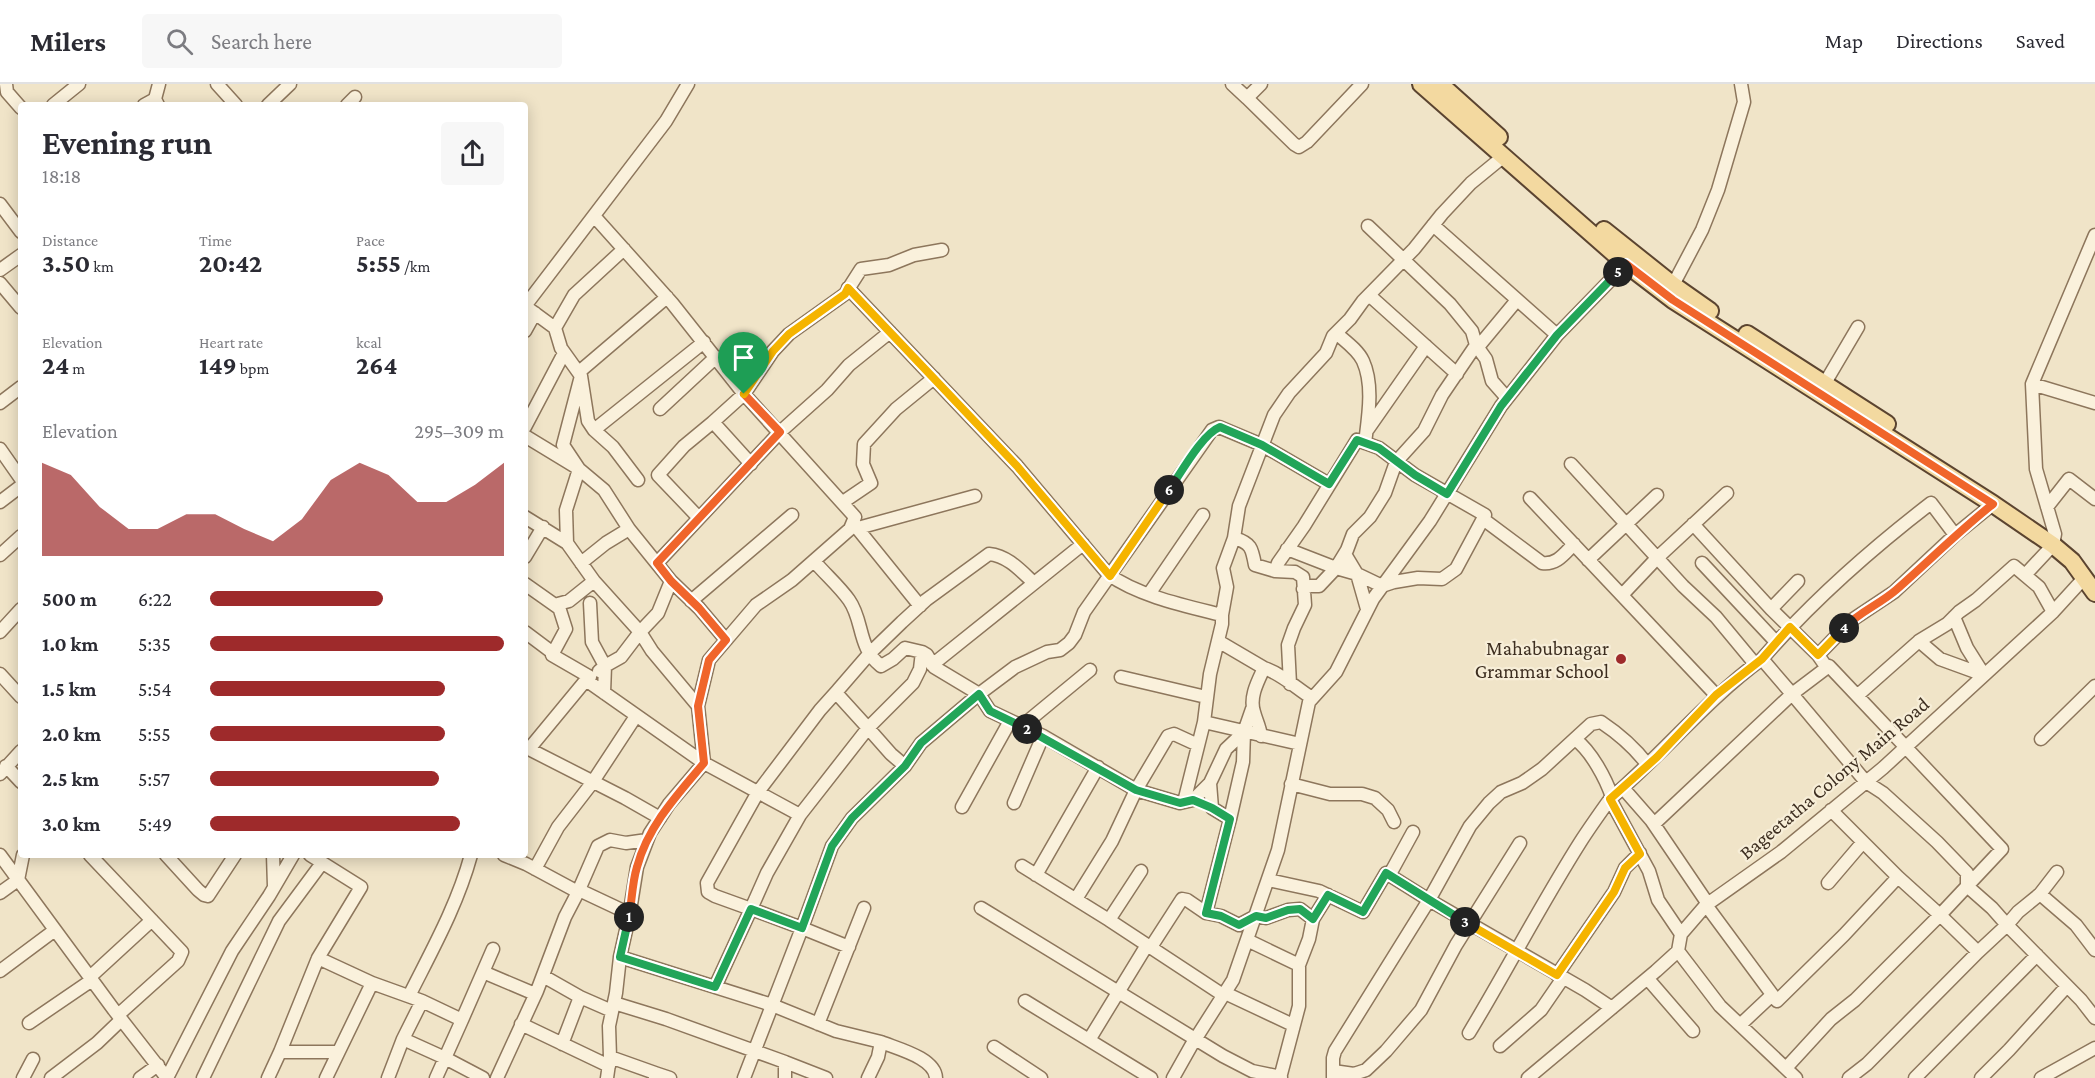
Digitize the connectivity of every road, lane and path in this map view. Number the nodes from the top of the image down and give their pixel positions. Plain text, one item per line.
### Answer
1 (6, 84) edge
2 (79, 84) edge
3 (159, 84) edge
4 (217, 84) edge
5 (290, 84) edge
6 (688, 84) edge
7 (1232, 84) edge
8 (1261, 84) edge
9 (1362, 84) edge
10 (1421, 84) edge
11 (1440, 84) edge
12 (1741, 84) edge
13 (1247, 99) junction
14 (59, 102) edge
15 (152, 102) edge
16 (233, 102) edge
17 (271, 102) edge
18 (18, 105) edge
19 (1504, 156) junction
20 (0, 204) edge
21 (594, 216) junction
22 (1433, 225) junction
23 (1368, 226) dead end
24 (18, 228) edge
25 (2095, 235) edge
26 (624, 249) junction
27 (942, 250) dead end
28 (18, 257) edge
29 (1403, 260) junction
30 (1626, 264) junction
31 (0, 270) edge
32 (0, 283) edge
33 (1673, 285) junction
34 (848, 288) junction
35 (1369, 295) junction
36 (667, 297) junction
37 (1517, 300) junction
38 (18, 304) edge
39 (530, 309) edge
40 (1858, 327) dead end
41 (555, 328) junction
42 (890, 332) junction
43 (1336, 333) junction
44 (1557, 335) junction
45 (704, 342) junction
46 (1426, 346) junction
47 (1477, 346) junction
48 (564, 353) junction
49 (717, 357) junction
50 (580, 374) junction
51 (1457, 374) junction
52 (934, 378) junction
53 (1825, 383) junction
54 (2032, 384) junction
55 (18, 394) edge
56 (744, 394) junction
57 (1507, 398) junction
58 (0, 403) edge
59 (2095, 403) edge
60 (660, 409) dead end
61 (528, 421) edge
62 (713, 422) junction
63 (594, 430) junction
64 (780, 432) junction
65 (1366, 436) junction
66 (528, 438) edge
67 (1262, 445) junction
68 (0, 449) edge
69 (16, 462) edge
70 (1396, 462) junction
71 (751, 464) junction
72 (1571, 464) dead end
73 (579, 469) junction
74 (638, 480) dead end
75 (1329, 484) junction
76 (18, 488) edge
77 (1447, 494) junction
78 (1727, 494) dead end
79 (1657, 495) dead end
80 (975, 496) dead end
81 (1530, 498) dead end
82 (2095, 499) edge
83 (0, 502) edge
84 (843, 502) junction
85 (1993, 504) junction
86 (2048, 507) junction
87 (792, 515) dead end
88 (1203, 515) dead end
89 (2060, 517) dead end
90 (699, 518) junction
91 (528, 519) edge
92 (1483, 519) junction
93 (1626, 524) junction
94 (1693, 524) junction
95 (855, 525) junction
96 (543, 527) junction
97 (629, 529) junction
98 (1955, 535) junction
99 (1234, 538) junction
100 (18, 539) edge
101 (2054, 539) junction
102 (567, 543) junction
103 (1083, 544) junction
104 (1574, 544) junction
105 (1287, 549) junction
106 (528, 552) edge
107 (1345, 554) junction
108 (0, 555) edge
109 (1657, 558) junction
110 (1588, 560) junction
111 (814, 561) junction
112 (580, 563) junction
113 (657, 563) junction
114 (1702, 563) dead end
115 (1336, 568) junction
116 (1275, 570) junction
117 (1358, 574) junction
118 (2025, 575) junction
119 (1110, 576) junction
120 (2090, 576) edge
121 (1798, 580) dead end
122 (594, 581) junction
123 (671, 581) junction
124 (1034, 583) junction
125 (1382, 586) junction
126 (528, 587) edge
127 (1303, 589) junction
128 (2095, 593) edge
129 (1149, 594) junction
130 (1622, 595) junction
131 (692, 601) junction
132 (590, 603) dead end
133 (920, 606) junction
134 (559, 608) junction
135 (1367, 609) junction
136 (1771, 609) junction
137 (18, 612) edge
138 (2053, 612) junction
139 (1222, 615) junction
140 (1954, 617) junction
141 (1790, 627) junction
142 (0, 632) edge
143 (640, 632) junction
144 (528, 634) edge
145 (726, 640) junction
146 (1218, 641) junction
147 (1919, 641) junction
148 (1776, 642) junction
149 (922, 652) junction
150 (553, 653) junction
151 (870, 653) junction
152 (1818, 655) junction
153 (1759, 662) junction
154 (932, 665) junction
155 (605, 666) junction
156 (1829, 666) junction
157 (1264, 668) junction
158 (1090, 670) dead end
159 (0, 674) edge
160 (1984, 675) junction
161 (1121, 677) dead end
162 (588, 679) junction
163 (1290, 684) junction
164 (2095, 686) edge
165 (18, 688) edge
166 (838, 690) junction
167 (604, 693) junction
168 (979, 694) junction
169 (1792, 694) junction
170 (1716, 695) junction
171 (1858, 695) junction
172 (1206, 697) junction
173 (1312, 698) junction
174 (698, 706) junction
175 (1252, 709) junction
176 (636, 716) junction
177 (1010, 721) junction
178 (1204, 722) junction
179 (1022, 726) junction
180 (868, 728) junction
181 (1244, 732) junction
182 (1043, 736) junction
183 (1261, 736) junction
184 (2041, 739) dead end
185 (1576, 740) junction
186 (1300, 744) junction
187 (1198, 745) junction
188 (1905, 748) junction
189 (528, 751) edge
190 (18, 754) edge
191 (704, 763) junction
192 (1647, 764) junction
193 (905, 766) junction
194 (1098, 767) junction
195 (3, 770) edge
196 (18, 780) edge
197 (1866, 782) junction
198 (592, 783) junction
199 (1209, 783) junction
200 (1291, 784) junction
201 (1623, 788) junction
202 (1136, 790) junction
203 (758, 792) junction
204 (1611, 798) junction
205 (1189, 801) junction
206 (1014, 803) dead end
207 (962, 807) dead end
208 (1212, 808) junction
209 (1831, 810) junction
210 (800, 815) junction
211 (660, 818) junction
212 (1230, 819) junction
213 (1394, 822) dead end
214 (1654, 824) junction
215 (1413, 832) dead end
216 (647, 840) junction
217 (1863, 842) junction
218 (1520, 843) dead end
219 (1640, 854) junction
220 (0, 855) edge
221 (22, 858) edge
222 (93, 858) edge
223 (169, 858) edge
224 (233, 858) edge
225 (273, 858) edge
226 (291, 858) edge
227 (314, 858) edge
228 (470, 858) edge
229 (511, 858) edge
230 (322, 863) junction
231 (1022, 866) dead end
232 (535, 869) junction
233 (1141, 871) dead end
234 (2056, 872) dead end
235 (1390, 874) junction
236 (1036, 875) junction
237 (1898, 877) junction
238 (18, 880) junction
239 (1268, 880) junction
240 (1828, 883) dead end
241 (1967, 886) junction
242 (274, 887) junction
243 (579, 891) junction
244 (0, 892) edge
245 (2040, 894) junction
246 (1328, 895) junction
247 (1076, 899) junction
248 (1429, 900) junction
249 (1707, 904) junction
250 (864, 908) dead end
251 (981, 908) dead end
252 (751, 909) junction
253 (1206, 913) junction
254 (630, 914) junction
255 (1940, 915) junction
256 (1256, 916) junction
257 (1313, 919) junction
258 (152, 920) junction
259 (1109, 920) junction
260 (1469, 924) junction
261 (2007, 925) junction
262 (802, 928) junction
263 (55, 930) junction
264 (1681, 934) junction
265 (1247, 940) junction
266 (1149, 946) junction
267 (849, 947) junction
268 (493, 949) dead end
269 (2095, 950) edge
270 (1518, 951) junction
271 (1678, 951) junction
272 (1978, 952) junction
273 (2037, 955) junction
274 (620, 957) junction
275 (318, 958) junction
276 (1299, 965) junction
277 (0, 971) edge
278 (483, 972) junction
279 (543, 976) junction
280 (1560, 976) junction
281 (91, 979) junction
282 (1648, 979) junction
283 (372, 983) junction
284 (2067, 986) junction
285 (715, 987) junction
286 (1119, 992) junction
287 (535, 994) junction
288 (1224, 994) junction
289 (1772, 994) junction
290 (409, 996) junction
291 (580, 997) junction
292 (422, 1001) junction
293 (1025, 1001) dead end
294 (772, 1005) junction
295 (613, 1007) junction
296 (1612, 1008) junction
297 (120, 1017) junction
298 (2095, 1018) edge
299 (462, 1020) junction
300 (29, 1023) dead end
301 (521, 1024) junction
302 (818, 1024) junction
303 (1293, 1025) junction
304 (1740, 1025) junction
305 (1694, 1031) dead end
306 (1469, 1034) dead end
307 (404, 1040) junction
308 (1089, 1040) junction
309 (1195, 1040) junction
310 (881, 1042) junction
311 (562, 1044) junction
312 (1500, 1046) dead end
313 (994, 1047) dead end
314 (2095, 1048) edge
315 (280, 1052) junction
316 (338, 1052) junction
317 (754, 1052) junction
318 (445, 1058) junction
319 (33, 1059) dead end
320 (785, 1062) junction
321 (158, 1065) junction
322 (609, 1067) edge
323 (1786, 1068) junction
324 (1333, 1075) edge
325 (655, 1076) edge
326 (23, 1078) edge
327 (51, 1078) edge
328 (140, 1078) edge
329 (167, 1078) edge
330 (203, 1078) edge
331 (268, 1078) edge
332 (326, 1078) edge
333 (388, 1078) edge
334 (436, 1078) edge
335 (483, 1078) edge
336 (496, 1078) edge
337 (670, 1078) edge
338 (744, 1078) edge
339 (785, 1078) edge
340 (826, 1078) edge
341 (868, 1078) edge
342 (936, 1078) edge
343 (1041, 1078) edge
344 (1151, 1078) edge
345 (1173, 1078) edge
346 (1280, 1078) edge
347 (1528, 1078) edge
348 (1796, 1078) edge
349 (1849, 1078) edge
350 (1915, 1078) edge
351 (1981, 1078) edge
352 (2041, 1078) edge

1 - 18 street
2 - 14 street
3 - 15 street
4 - 16 street
5 - 17 street
6 - 21 street
7 - 13 street
8 - 13 street
9 - 13 street
10 - 19 main road
11 - 33 main road
12 - 33 street
19 - 22 street
19 - 30 main road
20 - 24 street
21 - 26 street
21 - 39 street
22 - 29 street
22 - 37 street
23 - 29 street
25 - 54 street
26 - 36 street
26 - 41 street
27 - 34 street
28 - 31 street
29 - 35 street
29 - 47 street
30 - 44 street
30 - 85 main road
32 - 38 street
33 - 53 main road
34 - 42 street
34 - 56 street
35 - 43 street
35 - 46 street
36 - 45 street
36 - 50 street
37 - 44 street
37 - 47 street
39 - 41 street
40 - 53 street
41 - 48 street
42 - 52 street
42 - 64 street
43 - 65 street
43 - 67 street
44 - 57 street
45 - 49 street
45 - 63 street
46 - 51 street
46 - 65 street
47 - 51 street
47 - 57 street
48 - 50 street
48 - 61 street
49 - 56 street
49 - 60 street
50 - 63 street
50 - 73 street
51 - 70 street
52 - 84 street
52 - 103 street
53 - 101 main road
54 - 59 street
54 - 86 street
55 - 58 street
56 - 62 street
56 - 64 street
57 - 77 street
62 - 71 street
62 - 90 street
63 - 74 street
64 - 71 street
64 - 84 street
65 - 70 street
65 - 75 street
66 - 73 street
67 - 75 street
67 - 99 street
67 - 119 street
68 - 69 street
70 - 77 street
70 - 107 street
71 - 90 street
72 - 93 street
73 - 97 street
73 - 102 street
75 - 105 street
76 - 83 street
77 - 92 street
77 - 125 street
78 - 94 street
79 - 93 street
80 - 95 street
81 - 104 street
82 - 86 street
84 - 95 street
85 - 98 street
85 - 101 main road
86 - 101 street
87 - 131 street
88 - 129 street
89 - 101 street
90 - 113 street
91 - 96 street
92 - 104 street
92 - 125 street
93 - 109 street
93 - 110 street
94 - 109 street
94 - 136 street
95 - 111 street
95 - 133 street
96 - 102 street
96 - 106 street
97 - 112 street
97 - 113 street
98 - 141 street
98 - 152 street
99 - 116 street
99 - 139 street
100 - 108 street
101 - 118 street
101 - 120 main road
102 - 112 street
103 - 119 street
103 - 124 street
104 - 110 street
105 - 115 street
105 - 116 street
107 - 115 street
107 - 117 street
109 - 130 street
109 - 153 street
110 - 130 street
111 - 145 street
111 - 151 street
112 - 122 street
113 - 123 street
114 - 148 street
115 - 117 street
115 - 127 street
116 - 127 street
117 - 125 street
117 - 135 street
118 - 138 street
118 - 140 street
119 - 129 street
119 - 168 street
120 - 128 main road
120 - 138 street, Bageetatha Colony Main Road
121 - 136 street
122 - 134 street
122 - 143 street
123 - 131 street
123 - 143 street
124 - 133 street
124 - 154 street
125 - 135 street
126 - 134 street
127 - 163 street
129 - 139 street
130 - 170 street
131 - 145 street
132 - 155 street
133 - 151 street
134 - 150 street
135 - 173 street
136 - 141 street
137 - 142 street
138 - 160 street, Bageetatha Colony Main Road
139 - 146 street
140 - 147 street
140 - 160 street
141 - 148 street
141 - 152 street
143 - 155 street
143 - 174 street
144 - 150 street
145 - 174 street
146 - 157 street
146 - 172 street
147 - 160 street
147 - 171 street
148 - 153 street
149 - 151 street
149 - 154 street
149 - 180 street
150 - 162 street
151 - 166 street
152 - 156 street
153 - 169 street
153 - 170 street
154 - 168 street
155 - 162 street
155 - 167 street
156 - 169 street
156 - 171 street
157 - 163 street
157 - 175 street
158 - 179 street
159 - 165 street
160 - 188 street, Bageetatha Colony Main Road
161 - 172 street
162 - 167 street
162 - 189 street
163 - 173 street
164 - 184 street
166 - 180 street
166 - 203 street
167 - 176 street
168 - 177 street
168 - 193 street
169 - 197 street
169 - 214 street
170 - 192 street
171 - 188 street
172 - 178 street
173 - 186 street
174 - 191 street
175 - 181 street
175 - 183 street
176 - 191 street
176 - 198 street
177 - 179 street
177 - 207 street
178 - 181 street
178 - 187 street
179 - 182 street
180 - 193 street
180 - 210 street
181 - 183 street
181 - 199 street
181 - 212 street
182 - 194 street
182 - 206 street
183 - 186 street
185 - 192 street
185 - 204 street
185 - 248 street
186 - 200 street
187 - 202 street
187 - 205 street
188 - 197 street, Bageetatha Colony Main Road
188 - 241 street
189 - 198 street
190 - 195 street
191 - 203 street
191 - 211 street
192 - 201 street
193 - 262 street
194 - 202 street
194 - 236 street
195 - 196 street
197 - 209 street, Bageetatha Colony Main Road
197 - 241 street
198 - 211 street
198 - 232 street
199 - 205 street
199 - 208 street
200 - 213 street
200 - 239 street
201 - 204 street
201 - 214 street
202 - 205 street
202 - 247 street
203 - 210 street
203 - 252 street
204 - 219 street
204 - 270 street
205 - 208 street
208 - 212 street
209 - 217 street
209 - 249 street, Bageetatha Colony Main Road
210 - 252 street
211 - 216 street
212 - 253 street
214 - 249 street
215 - 235 street
216 - 243 street
216 - 254 street
217 - 237 street
217 - 240 street
218 - 260 street
219 - 264 street
219 - 280 street
220 - 238 street
221 - 238 street
222 - 258 street
223 - 224 street
225 - 242 street
226 - 242 street
227 - 230 street
228 - 290 street
229 - 232 street
230 - 275 street
230 - 330 street
231 - 236 street
232 - 243 street
233 - 259 street
234 - 245 street
235 - 246 street
235 - 248 street
236 - 247 street
237 - 255 street
237 - 289 street
238 - 244 street
238 - 263 street
239 - 246 street
239 - 256 street
241 - 255 street
241 - 261 street
242 - 329 street
243 - 254 street
243 - 279 street
245 - 261 street
245 - 269 street
246 - 257 street
247 - 259 street
248 - 260 street
248 - 324 street
249 - 264 street, Bageetatha Colony Main Road
249 - 289 street
250 - 267 street
251 - 286 street
252 - 262 street
252 - 285 street
253 - 256 street
253 - 266 street
254 - 274 street
255 - 272 street
255 - 323 street
256 - 257 street
256 - 265 street
257 - 276 street
258 - 281 street
258 - 297 street
259 - 266 street
260 - 270 street
260 - 324 street
261 - 272 street
261 - 273 street
262 - 267 street
262 - 294 street
263 - 277 street
263 - 281 street
264 - 271 street
265 - 276 street
265 - 288 street
266 - 286 street
266 - 288 street
267 - 302 street
268 - 278 street
270 - 280 street
270 - 306 street
271 - 282 street
271 - 304 street
272 - 349 street
273 - 284 street
273 - 350 street
274 - 285 street
274 - 295 street
275 - 283 street
275 - 315 street
276 - 303 street
278 - 287 street
278 - 299 street
279 - 287 street
279 - 291 street
280 - 296 street
280 - 312 street
281 - 297 street
281 - 300 street
282 - 296 street
282 - 305 street
283 - 290 street
283 - 316 street
284 - 298 street
284 - 351 street
285 - 294 street
286 - 308 street
286 - 309 street
287 - 301 street
288 - 303 street
288 - 309 street
289 - 304 street
290 - 292 street
291 - 295 street
291 - 311 street
292 - 299 street
292 - 307 street
293 - 308 street
294 - 302 street
294 - 317 street
295 - 317 street
295 - 322 street
296 - 347 street
297 - 321 street
297 - 327 street
299 - 318 street
301 - 311 street
301 - 336 street
302 - 310 street
303 - 346 street
304 - 323 street
307 - 318 street
307 - 333 street
308 - 344 street
309 - 345 street
309 - 346 street
310 - 341 street
310 - 342 street
311 - 322 street
313 - 343 street
314 - 352 street
315 - 316 street
315 - 331 street
316 - 332 street
317 - 320 street
317 - 338 street
318 - 334 street
318 - 335 street
319 - 326 street
320 - 339 street
320 - 340 street
321 - 328 street
321 - 329 street
322 - 325 street
323 - 348 street
325 - 337 street

